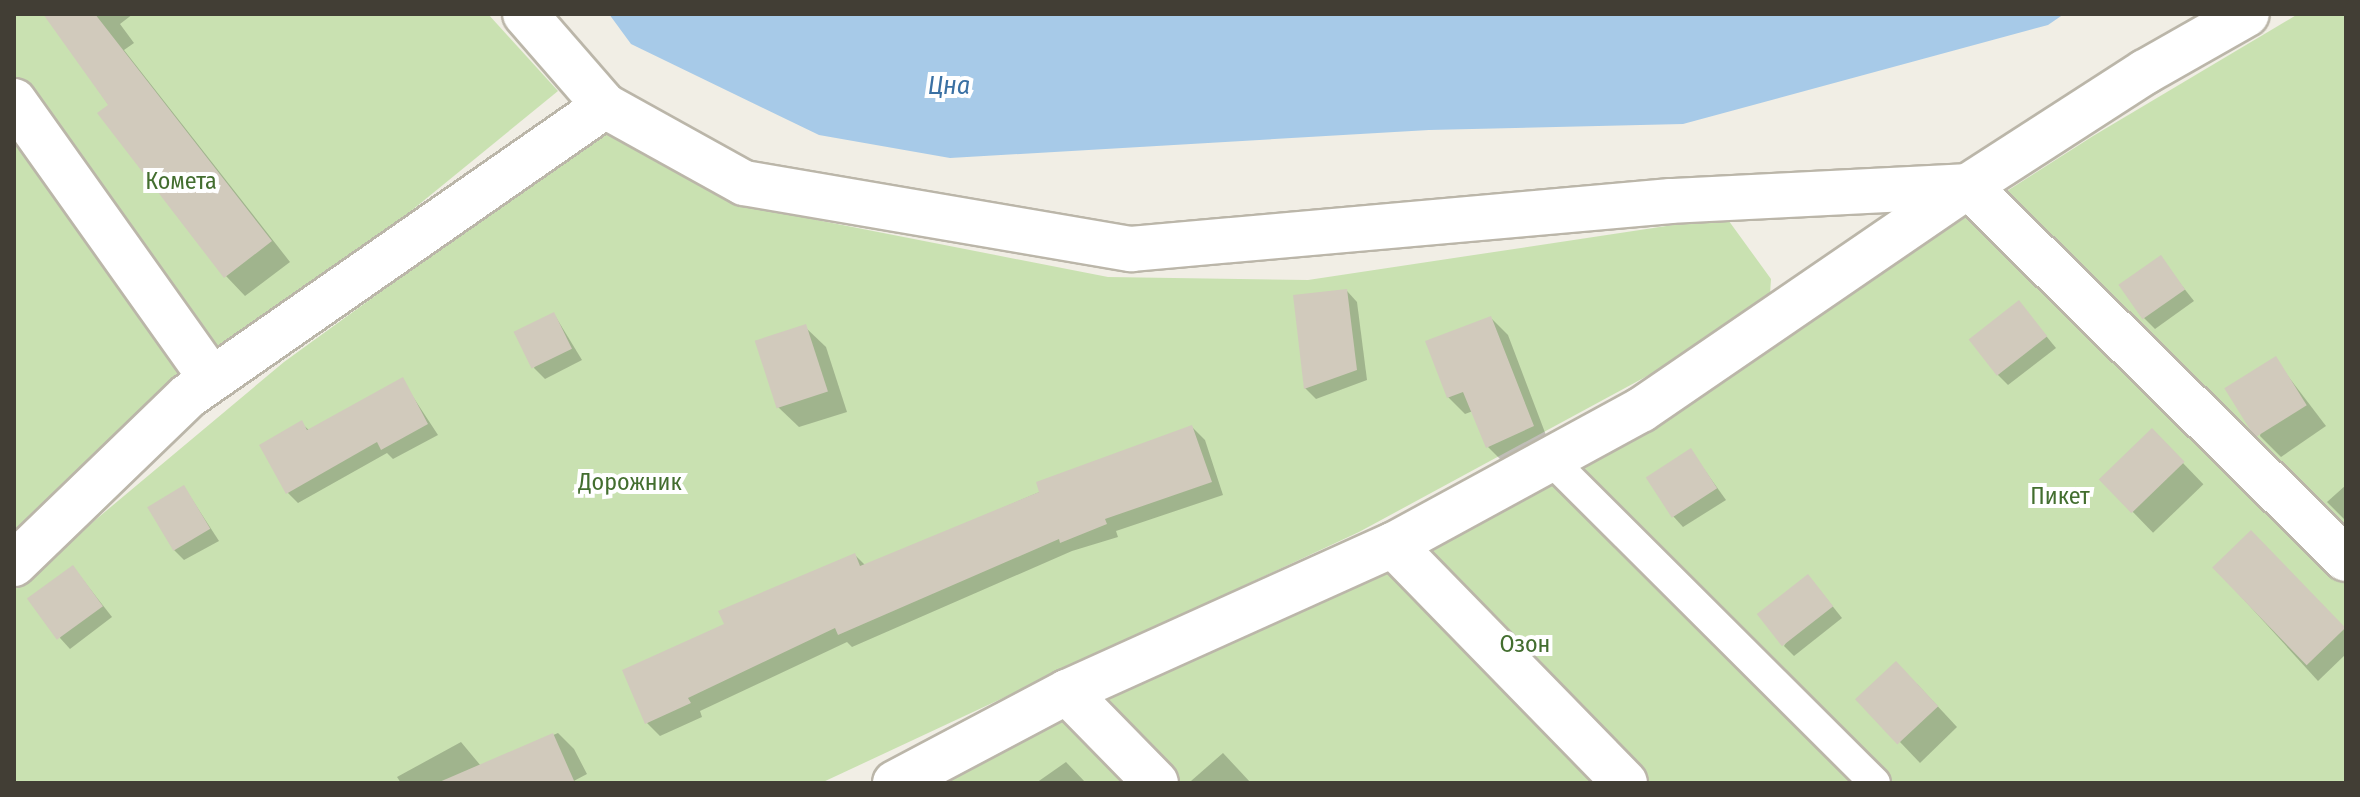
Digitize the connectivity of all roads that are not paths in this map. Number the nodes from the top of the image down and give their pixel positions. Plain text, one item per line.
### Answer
1 (525, 14) edge
2 (2247, 14) edge
3 (14, 101) edge
4 (605, 106) junction
5 (1968, 186) junction
6 (211, 378) junction
7 (1549, 458) junction
8 (1393, 545) junction
9 (2346, 559) edge
10 (14, 564) edge
11 (1067, 692) junction
12 (896, 783) edge
13 (1156, 783) edge
14 (1625, 783) edge
15 (1875, 783) edge

1 - 4 street
2 - 5 street
3 - 6 street
4 - 5 street
4 - 6 street
5 - 7 street
5 - 9 street
6 - 10 street
7 - 8 street
7 - 15 lane
8 - 11 street
8 - 14 street
11 - 12 street
11 - 13 street

